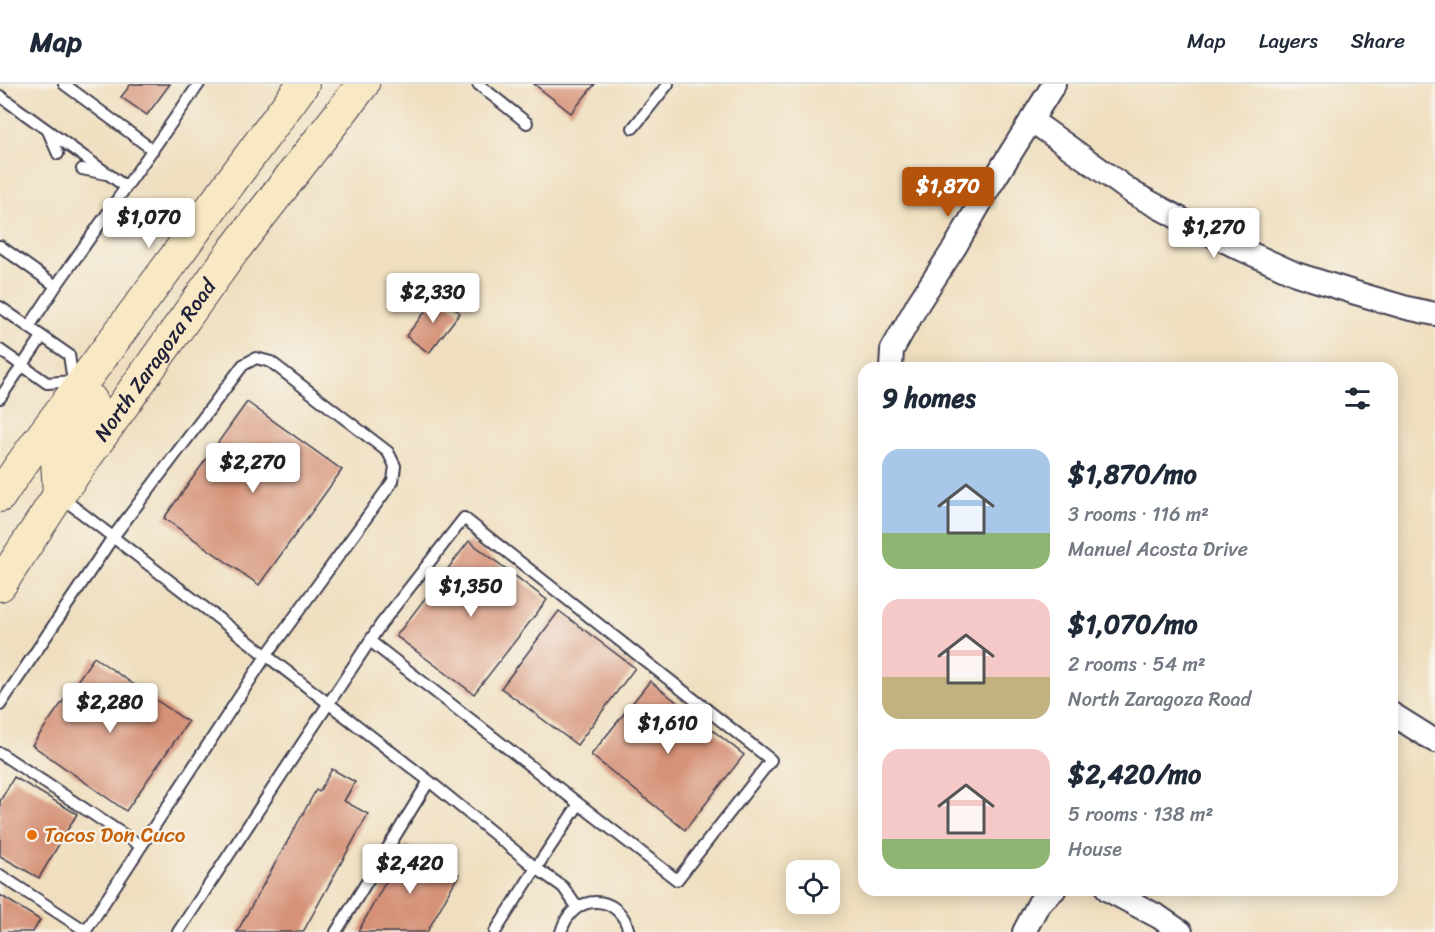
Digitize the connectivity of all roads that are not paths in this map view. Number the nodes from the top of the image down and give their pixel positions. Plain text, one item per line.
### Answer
1 (64, 84) edge
2 (199, 84) edge
3 (303, 84) edge
4 (363, 84) edge
5 (478, 84) edge
6 (668, 84) edge
7 (1054, 84) edge
8 (0, 96) edge
9 (1032, 120) junction
10 (527, 123) dead end
11 (633, 128) dead end
12 (48, 130) junction
13 (259, 143) junction
14 (153, 150) junction
15 (58, 154) dead end
16 (82, 170) dead end
17 (109, 174) junction
18 (126, 187) junction
19 (0, 246) edge
20 (56, 286) junction
21 (0, 307) edge
22 (1435, 314) edge
23 (29, 327) junction
24 (42, 337) junction
25 (0, 350) edge
26 (891, 362) edge
27 (22, 366) junction
28 (77, 383) junction
29 (0, 398) edge
30 (59, 495) junction
31 (0, 496) edge
32 (113, 537) junction
33 (0, 585) edge
34 (370, 641) junction
35 (266, 656) junction
36 (328, 704) junction
37 (0, 705) edge
38 (1398, 718) edge
39 (1435, 741) edge
40 (0, 753) edge
41 (429, 781) junction
42 (579, 804) junction
43 (141, 846) junction
44 (536, 867) junction
45 (0, 875) edge
46 (1047, 896) edge
47 (1119, 896) edge
48 (577, 907) junction
49 (86, 932) edge
50 (178, 932) edge
51 (336, 932) edge
52 (495, 932) edge
53 (561, 932) edge
54 (629, 932) edge
55 (1024, 932) edge
56 (1181, 932) edge

1 - 14 lane
2 - 14 lane
3 - 13 main road, North Zaragoza Road
4 - 30 main road, North Zaragoza Road
5 - 10 lane
6 - 11 lane
7 - 9 street
8 - 12 lane
9 - 22 street
9 - 26 street
12 - 15 lane
12 - 17 lane
13 - 28 main road, North Zaragoza Road
13 - 30 main road
14 - 18 lane
16 - 17 lane
17 - 18 lane
18 - 20 lane
19 - 20 lane
20 - 23 lane
21 - 23 lane
23 - 24 lane
24 - 27 lane
24 - 28 lane
25 - 27 lane
27 - 28 lane
27 - 29 lane
28 - 31 main road, North Zaragoza Road
30 - 32 lane
30 - 33 main road, North Zaragoza Road
32 - 35 lane
32 - 35 lane
32 - 37 lane
34 - 36 lane
34 - 42 lane
34 - 42 lane
35 - 36 lane
35 - 43 lane
36 - 41 lane
36 - 50 lane
38 - 39 street
40 - 43 lane
41 - 44 lane
41 - 51 lane
42 - 44 lane
43 - 49 lane
44 - 48 lane
44 - 52 lane
45 - 49 lane
46 - 55 street
47 - 56 street
48 - 53 lane
48 - 54 lane

